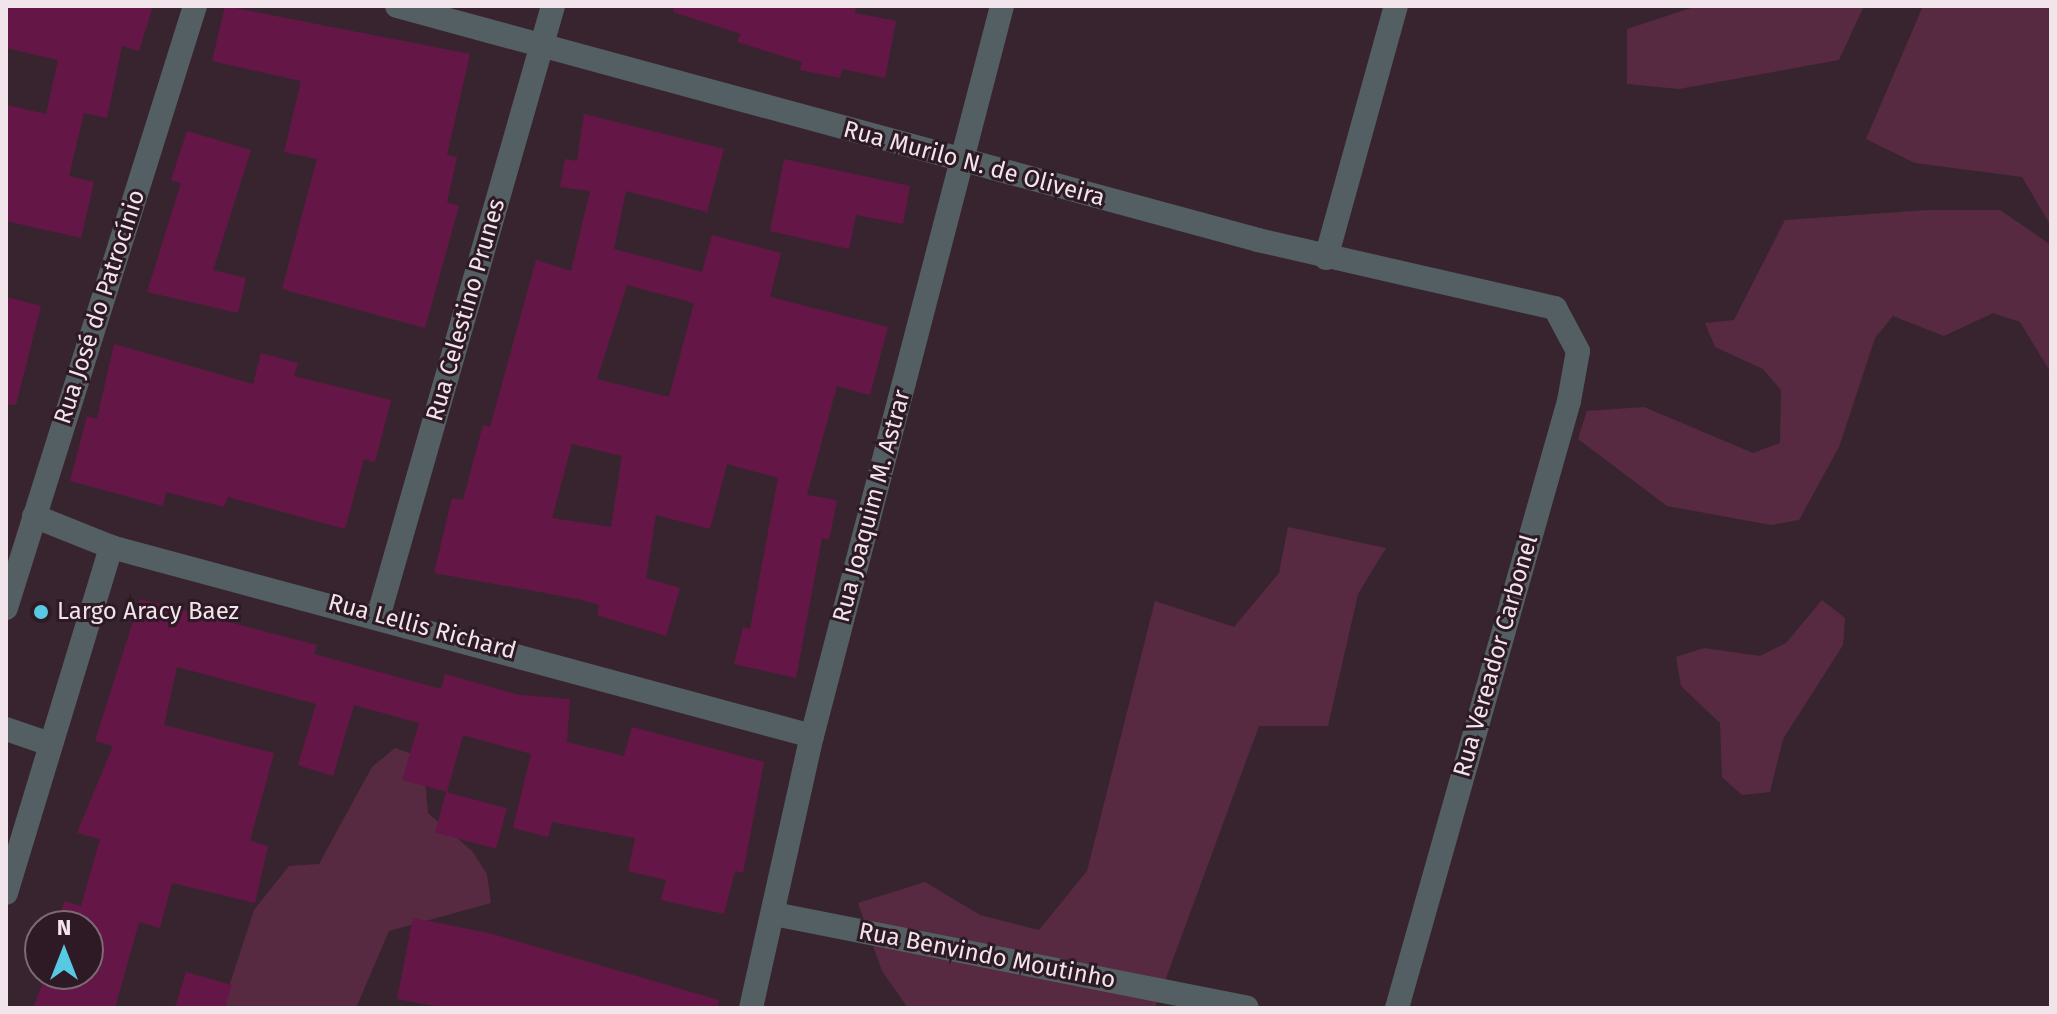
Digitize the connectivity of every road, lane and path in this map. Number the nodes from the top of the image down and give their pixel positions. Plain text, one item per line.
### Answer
1 (195, 6) edge
2 (397, 6) edge
3 (553, 6) edge
4 (1002, 6) edge
5 (1396, 6) edge
6 (543, 45) junction
7 (962, 162) junction
8 (1326, 258) junction
9 (1555, 308) joint
10 (34, 516) junction
11 (111, 547) junction
12 (6, 608) edge
13 (379, 614) junction
14 (6, 729) edge
15 (812, 736) junction
16 (50, 744) junction
17 (6, 893) edge
18 (774, 914) junction
19 (751, 1008) edge
20 (1247, 1008) edge
21 (1397, 1008) edge

1 - 10 street, Rua José do Patrocínio
2 - 6 street, Rua Murilo N. de Oliveira
3 - 6 street, Rua Celestino Prunes
4 - 7 street, Rua Joaquim M. Astrar
5 - 8 street
6 - 7 street, Rua Murilo N. de Oliveira
6 - 13 street, Rua Celestino Prunes
7 - 8 street, Rua Murilo N. de Oliveira
7 - 15 street, Rua Joaquim M. Astrar
8 - 9 street, Rua Murilo N. de Oliveira
9 - 21 street, Rua Vereador Carbonel
10 - 11 street, Rua Lellis Richard
10 - 12 street, Rua José do Patrocínio
11 - 13 street, Rua Lellis Richard
11 - 16 street
13 - 15 street, Rua Lellis Richard
14 - 16 street
15 - 18 street, Rua Joaquim M. Astrar
16 - 17 street
18 - 19 street, Rua Joaquim M. Astrar
18 - 20 street, Rua Benvindo Moutinho

